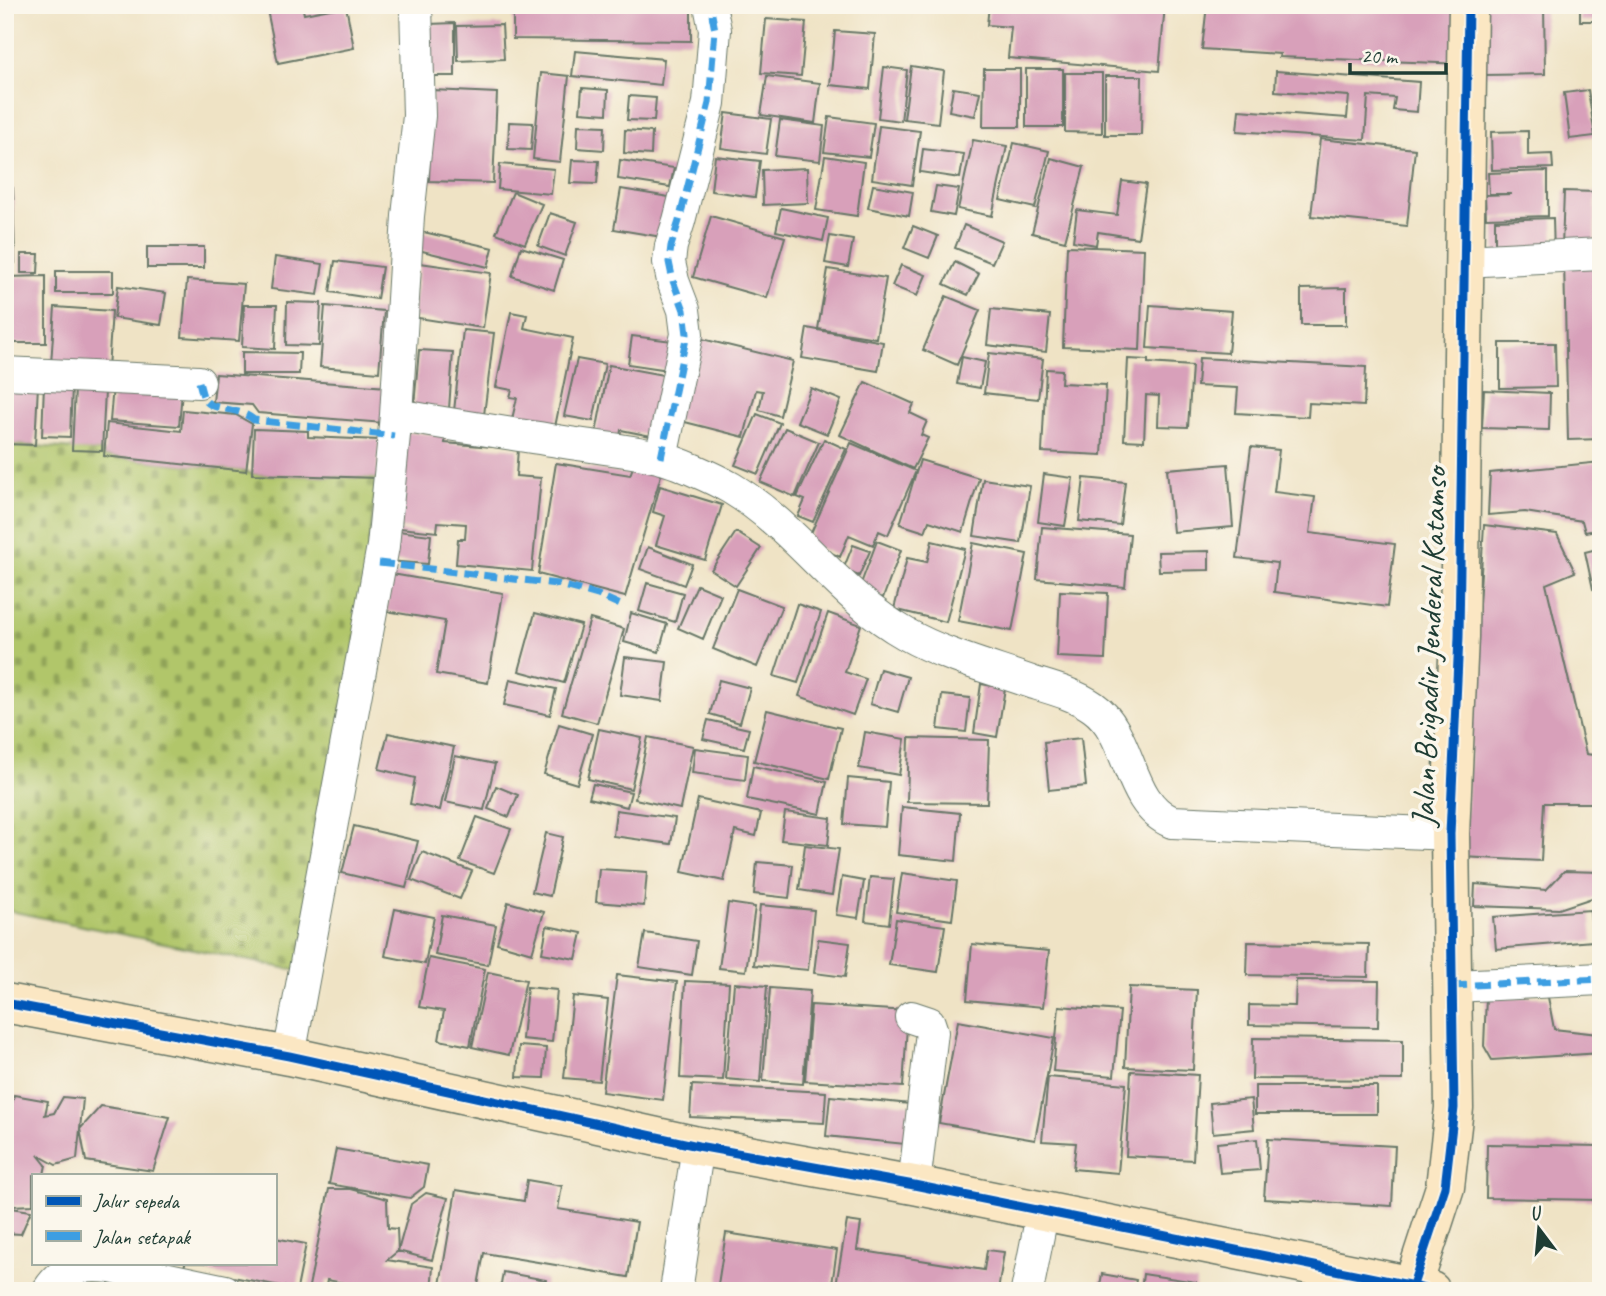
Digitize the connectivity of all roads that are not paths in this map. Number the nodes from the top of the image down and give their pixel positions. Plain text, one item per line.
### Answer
1 (416, 5) edge
2 (710, 5) edge
3 (1468, 5) edge
4 (1601, 254) edge
5 (1463, 261) junction
6 (5, 373) edge
7 (199, 382) dead end
8 (396, 415) junction
9 (661, 458) junction
10 (1450, 834) junction
11 (1601, 979) edge
12 (1453, 986) junction
13 (5, 1003) edge
14 (911, 1017) dead end
15 (289, 1056) junction
16 (698, 1146) junction
17 (914, 1185) junction
18 (1043, 1210) junction
19 (1419, 1289) edge
20 (48, 1291) edge
21 (225, 1291) edge
22 (676, 1291) edge
23 (1027, 1291) edge

1 - 8 street
2 - 9 street
3 - 5 street, Jalan Brigadir Jenderal Katamso
4 - 5 street
5 - 10 street, Jalan Brigadir Jenderal Katamso
6 - 7 street
8 - 9 street
8 - 15 street
9 - 10 street
10 - 12 street, Jalan Brigadir Jenderal Katamso
11 - 12 street
12 - 19 street, Jalan Brigadir Jenderal Katamso
13 - 15 street
14 - 17 street
15 - 16 street
16 - 17 street
16 - 22 street
17 - 18 street
18 - 19 street
18 - 23 street
20 - 21 street

